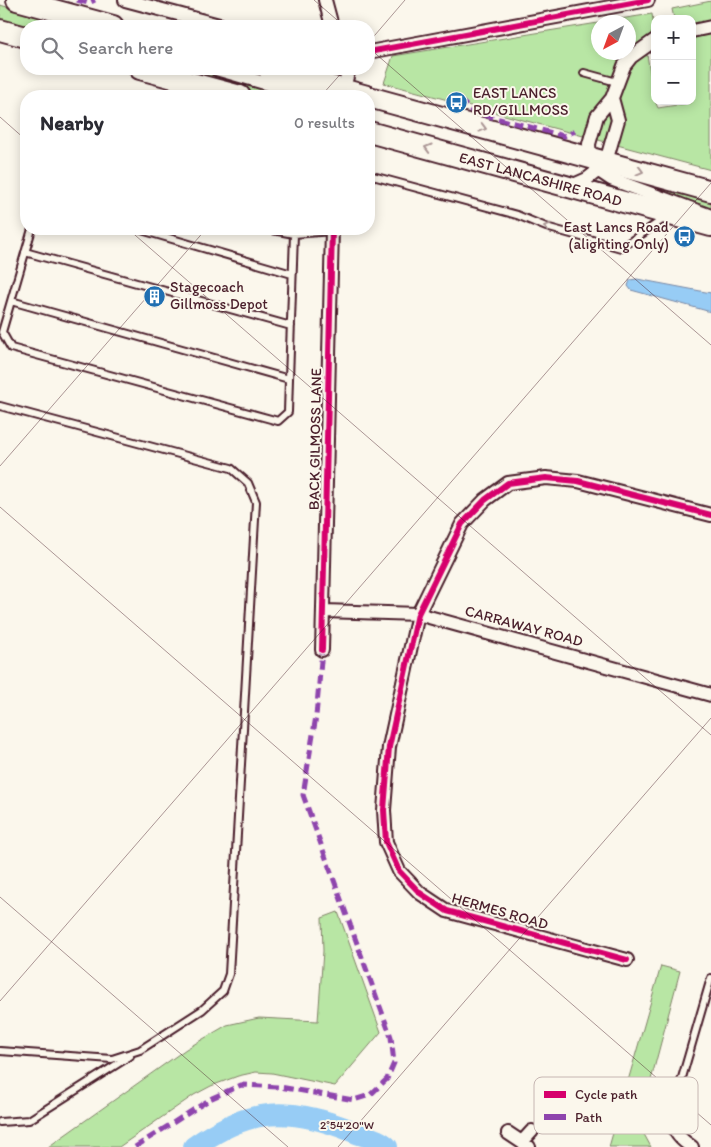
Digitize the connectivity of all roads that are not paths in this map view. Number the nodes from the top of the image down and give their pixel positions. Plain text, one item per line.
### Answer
1 (17, 0) edge
2 (125, 0) edge
3 (325, 0) edge
4 (648, 0) edge
5 (612, 3) edge
6 (91, 20) edge
7 (200, 20) edge
8 (330, 20) edge
9 (711, 27) edge
10 (0, 30) edge
11 (696, 30) edge
12 (20, 35) edge
13 (651, 43) edge
14 (375, 51) edge
15 (584, 72) dead end
16 (162, 75) edge
17 (237, 75) edge
18 (287, 75) edge
19 (348, 75) edge
20 (617, 82) junction
21 (218, 90) edge
22 (288, 90) edge
23 (334, 90) edge
24 (344, 90) edge
25 (375, 98) edge
26 (612, 98) junction
27 (375, 134) edge
28 (598, 163) junction
29 (375, 177) edge
30 (567, 188) junction
31 (711, 191) edge
32 (671, 215) junction
33 (711, 216) edge
34 (711, 226) edge
35 (30, 235) edge
36 (159, 235) edge
37 (294, 235) edge
38 (332, 235) edge
39 (25, 252) junction
40 (292, 274) junction
41 (11, 301) junction
42 (291, 326) junction
43 (289, 379) junction
44 (0, 406) edge
45 (711, 515) edge
46 (324, 611) junction
47 (418, 614) junction
48 (322, 650) dead end
49 (711, 695) edge
50 (627, 960) dead end
51 (711, 978) edge
52 (140, 1050) junction
53 (0, 1051) edge
54 (682, 1077) edge
55 (0, 1122) edge
56 (532, 1131) dead end
57 (508, 1133) dead end
58 (676, 1134) edge
59 (525, 1145) edge
60 (692, 1147) edge

1 - 6 highway
2 - 7 street
3 - 8 street
4 - 5 street
5 - 14 street
9 - 11 street
10 - 12 highway
13 - 20 street
15 - 20 lane
16 - 21 highway
17 - 22 street
18 - 23 highway
19 - 24 street
20 - 26 street
25 -> 28 highway
26 - 28 street
26 - 28 street
30 -> 27 highway, EAST LANCASHIRE ROAD
28 - 30 street
28 -> 31 highway
28 - 33 street
32 -> 29 lane
30 - 32 highway, EAST LANCASHIRE ROAD
32 - 34 highway, EAST LANCASHIRE ROAD
35 - 39 lane
36 - 40 lane
37 - 40 lane
38 - 46 street, BACK GILMOSS LANE
39 - 41 lane
39 - 42 lane
40 - 42 lane
41 - 43 lane
41 - 43 lane
42 - 43 lane
44 - 52 lane
45 - 47 street, HERMES ROAD
46 - 47 street, CARRAWAY ROAD
46 - 48 street, BACK GILMOSS LANE
47 - 49 street, CARRAWAY ROAD
47 - 50 street, HERMES ROAD
51 - 54 lane
52 - 53 lane
52 - 55 lane
56 - 59 street
57 - 59 street
58 - 60 street

